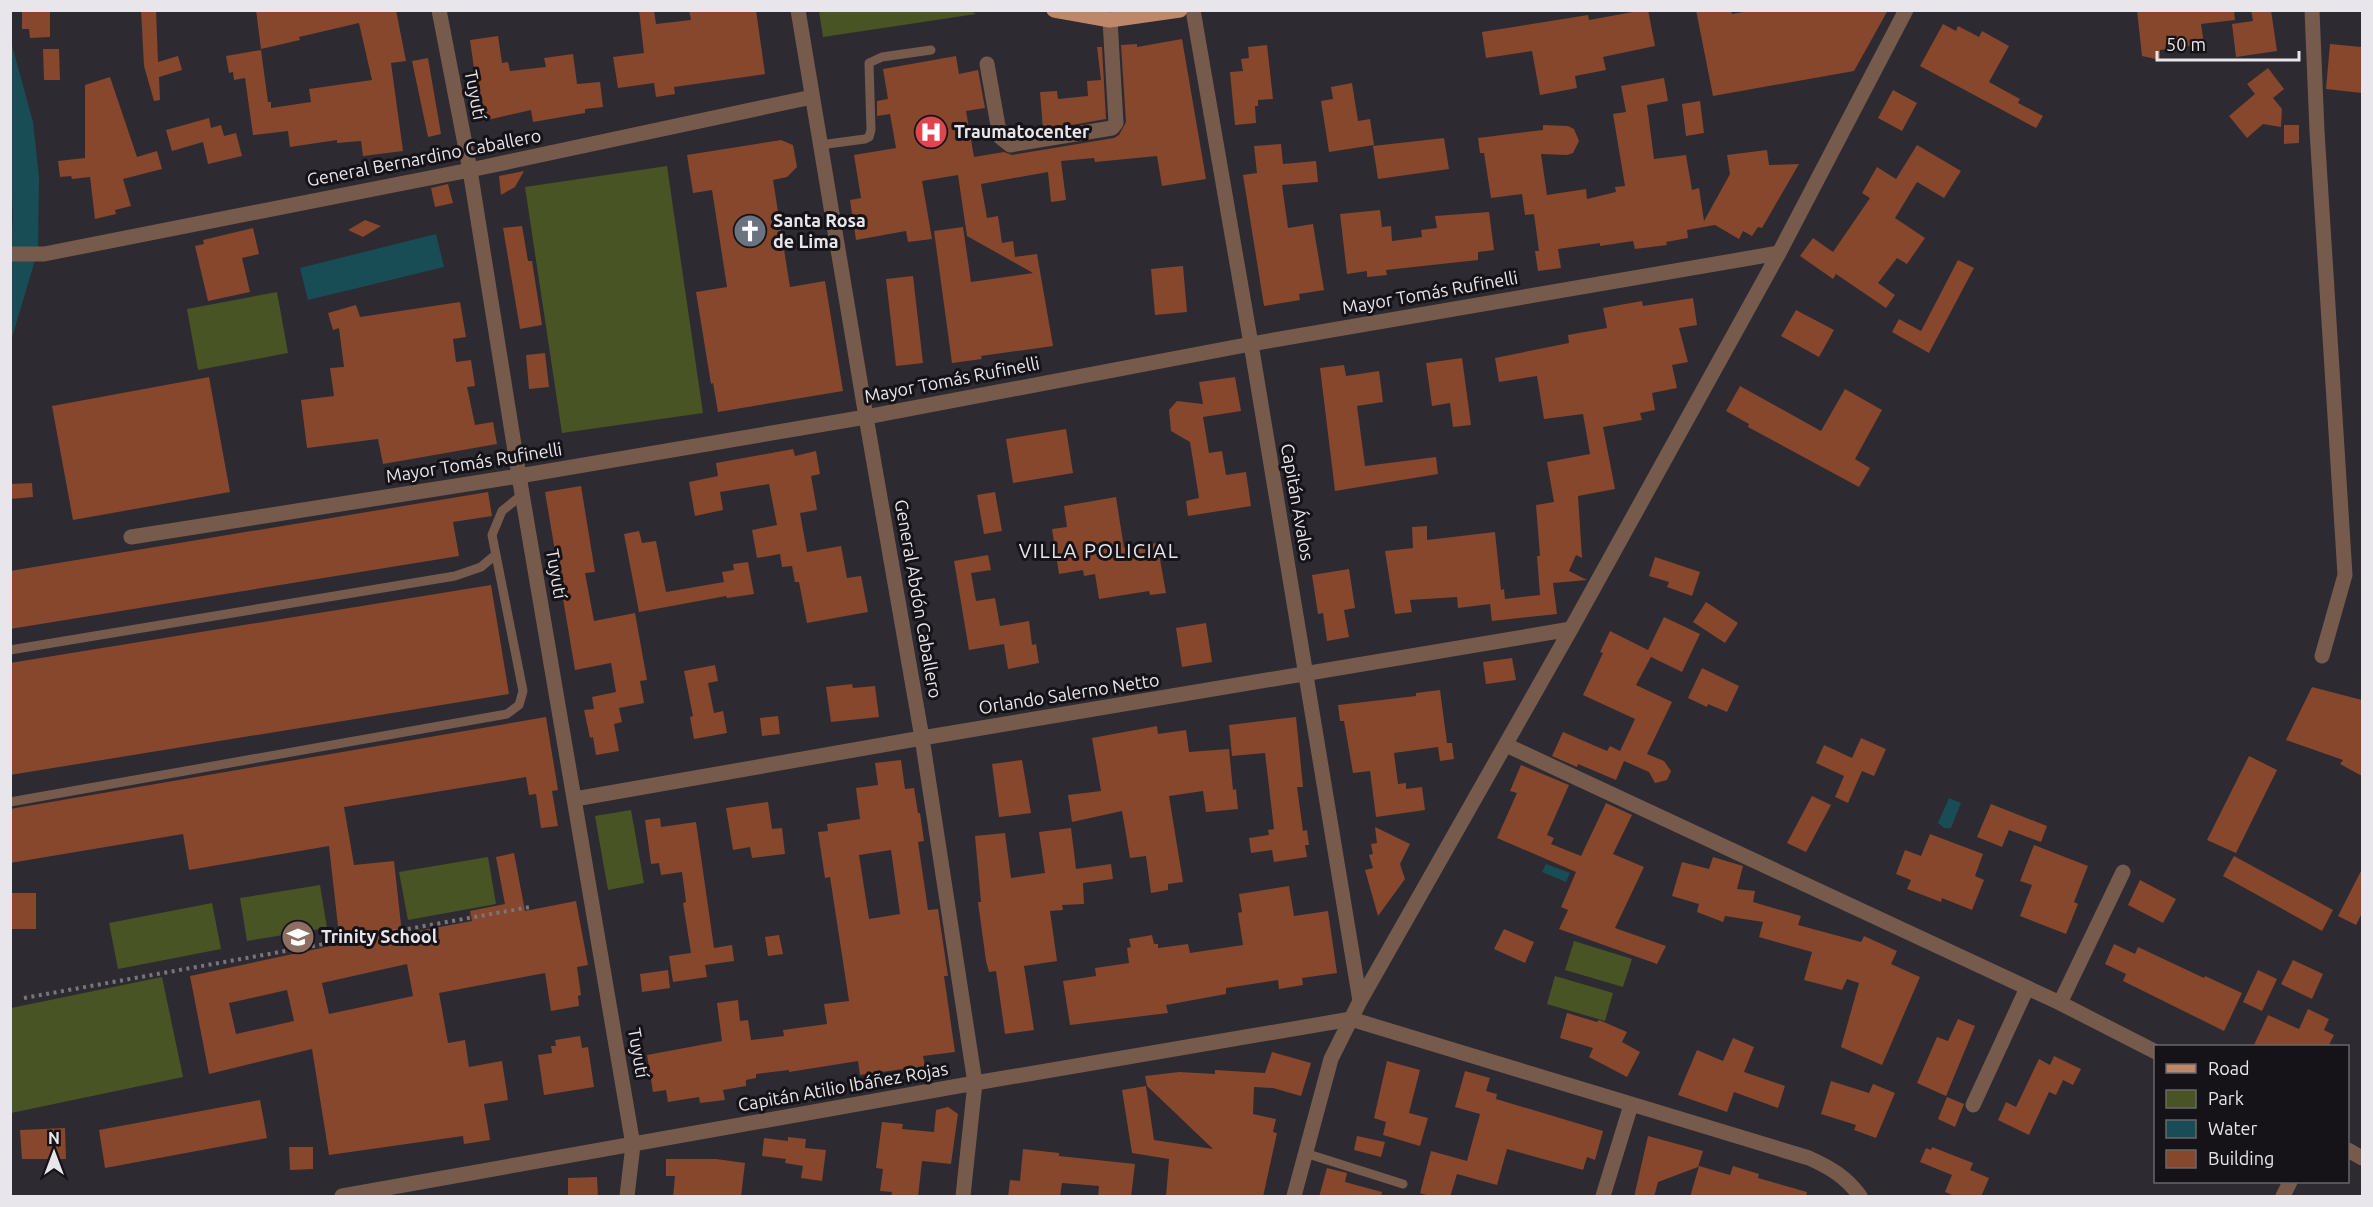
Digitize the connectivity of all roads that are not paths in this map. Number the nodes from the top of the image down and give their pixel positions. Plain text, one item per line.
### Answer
1 (439, 10) edge
2 (798, 10) edge
3 (1054, 10) edge
4 (1180, 10) edge
5 (1193, 10) edge
6 (1906, 10) edge
7 (2312, 10) edge
8 (1110, 20) junction
9 (931, 50) dead end
10 (987, 64) dead end
11 (812, 97) junction
12 (820, 145) junction
13 (470, 170) junction
14 (1779, 253) junction
15 (10, 254) edge
16 (1251, 344) junction
17 (866, 417) junction
18 (519, 476) junction
19 (523, 494) junction
20 (131, 537) dead end
21 (494, 556) junction
22 (1571, 629) junction
23 (10, 650) edge
24 (2322, 656) dead end
25 (1306, 675) junction
26 (922, 738) junction
27 (1506, 745) junction
28 (574, 799) junction
29 (10, 802) edge
30 (2123, 872) dead end
31 (2027, 988) junction
32 (1360, 1001) junction
33 (2060, 1003) junction
34 (1351, 1019) junction
35 (2154, 1051) edge
36 (975, 1083) junction
37 (1631, 1105) junction
38 (1973, 1105) dead end
39 (633, 1145) junction
40 (1305, 1153) junction
41 (2290, 1183) edge
42 (1403, 1185) dead end
43 (342, 1197) edge
44 (627, 1197) edge
45 (963, 1197) edge
46 (1294, 1197) edge
47 (1603, 1197) edge
48 (1860, 1197) edge
49 (2283, 1197) edge

1 - 13 street, Tuyutí
2 - 11 street, General Abdón Caballero
3 - 8 main road
4 - 8 main road
5 - 16 street, Capitán Ávalos
6 - 14 street
7 - 24 street
8 - 10 street
9 - 12 lane
11 - 12 street, General Abdón Caballero
11 - 13 street, General Bernardino Caballero
12 - 17 street, General Abdón Caballero
13 - 15 street, General Bernardino Caballero
13 - 18 street, Tuyutí
14 - 16 street, Mayor Tomás Rufinelli
14 - 22 street
16 - 17 street, Mayor Tomás Rufinelli
16 - 25 street, Capitán Ávalos
17 - 18 street, Mayor Tomás Rufinelli
17 - 26 street, General Abdón Caballero
18 - 19 street, Tuyutí
18 - 20 street, Mayor Tomás Rufinelli
19 - 21 lane
19 - 28 street, Tuyutí
21 - 23 lane
21 - 29 lane
22 - 25 street, Orlando Salerno Netto
22 - 27 street
25 - 26 street, Orlando Salerno Netto
25 - 32 street, Capitán Ávalos
26 - 28 street, Orlando Salerno Netto
26 - 36 street, General Abdón Caballero
27 - 31 street
27 - 32 street
28 - 39 street, Tuyutí
30 - 33 street
31 - 33 street
31 - 38 street
32 - 34 street
33 - 35 street
34 - 36 street, Capitán Atilio Ibáñez Rojas
34 - 37 street
34 - 40 street
36 - 39 street, Capitán Atilio Ibáñez Rojas
36 - 45 street, General Abdón Caballero
37 - 47 street
37 - 48 street
39 - 43 street, Capitán Atilio Ibáñez Rojas
39 - 44 street, Tuyutí
40 - 42 lane
40 - 46 street
41 - 49 street

